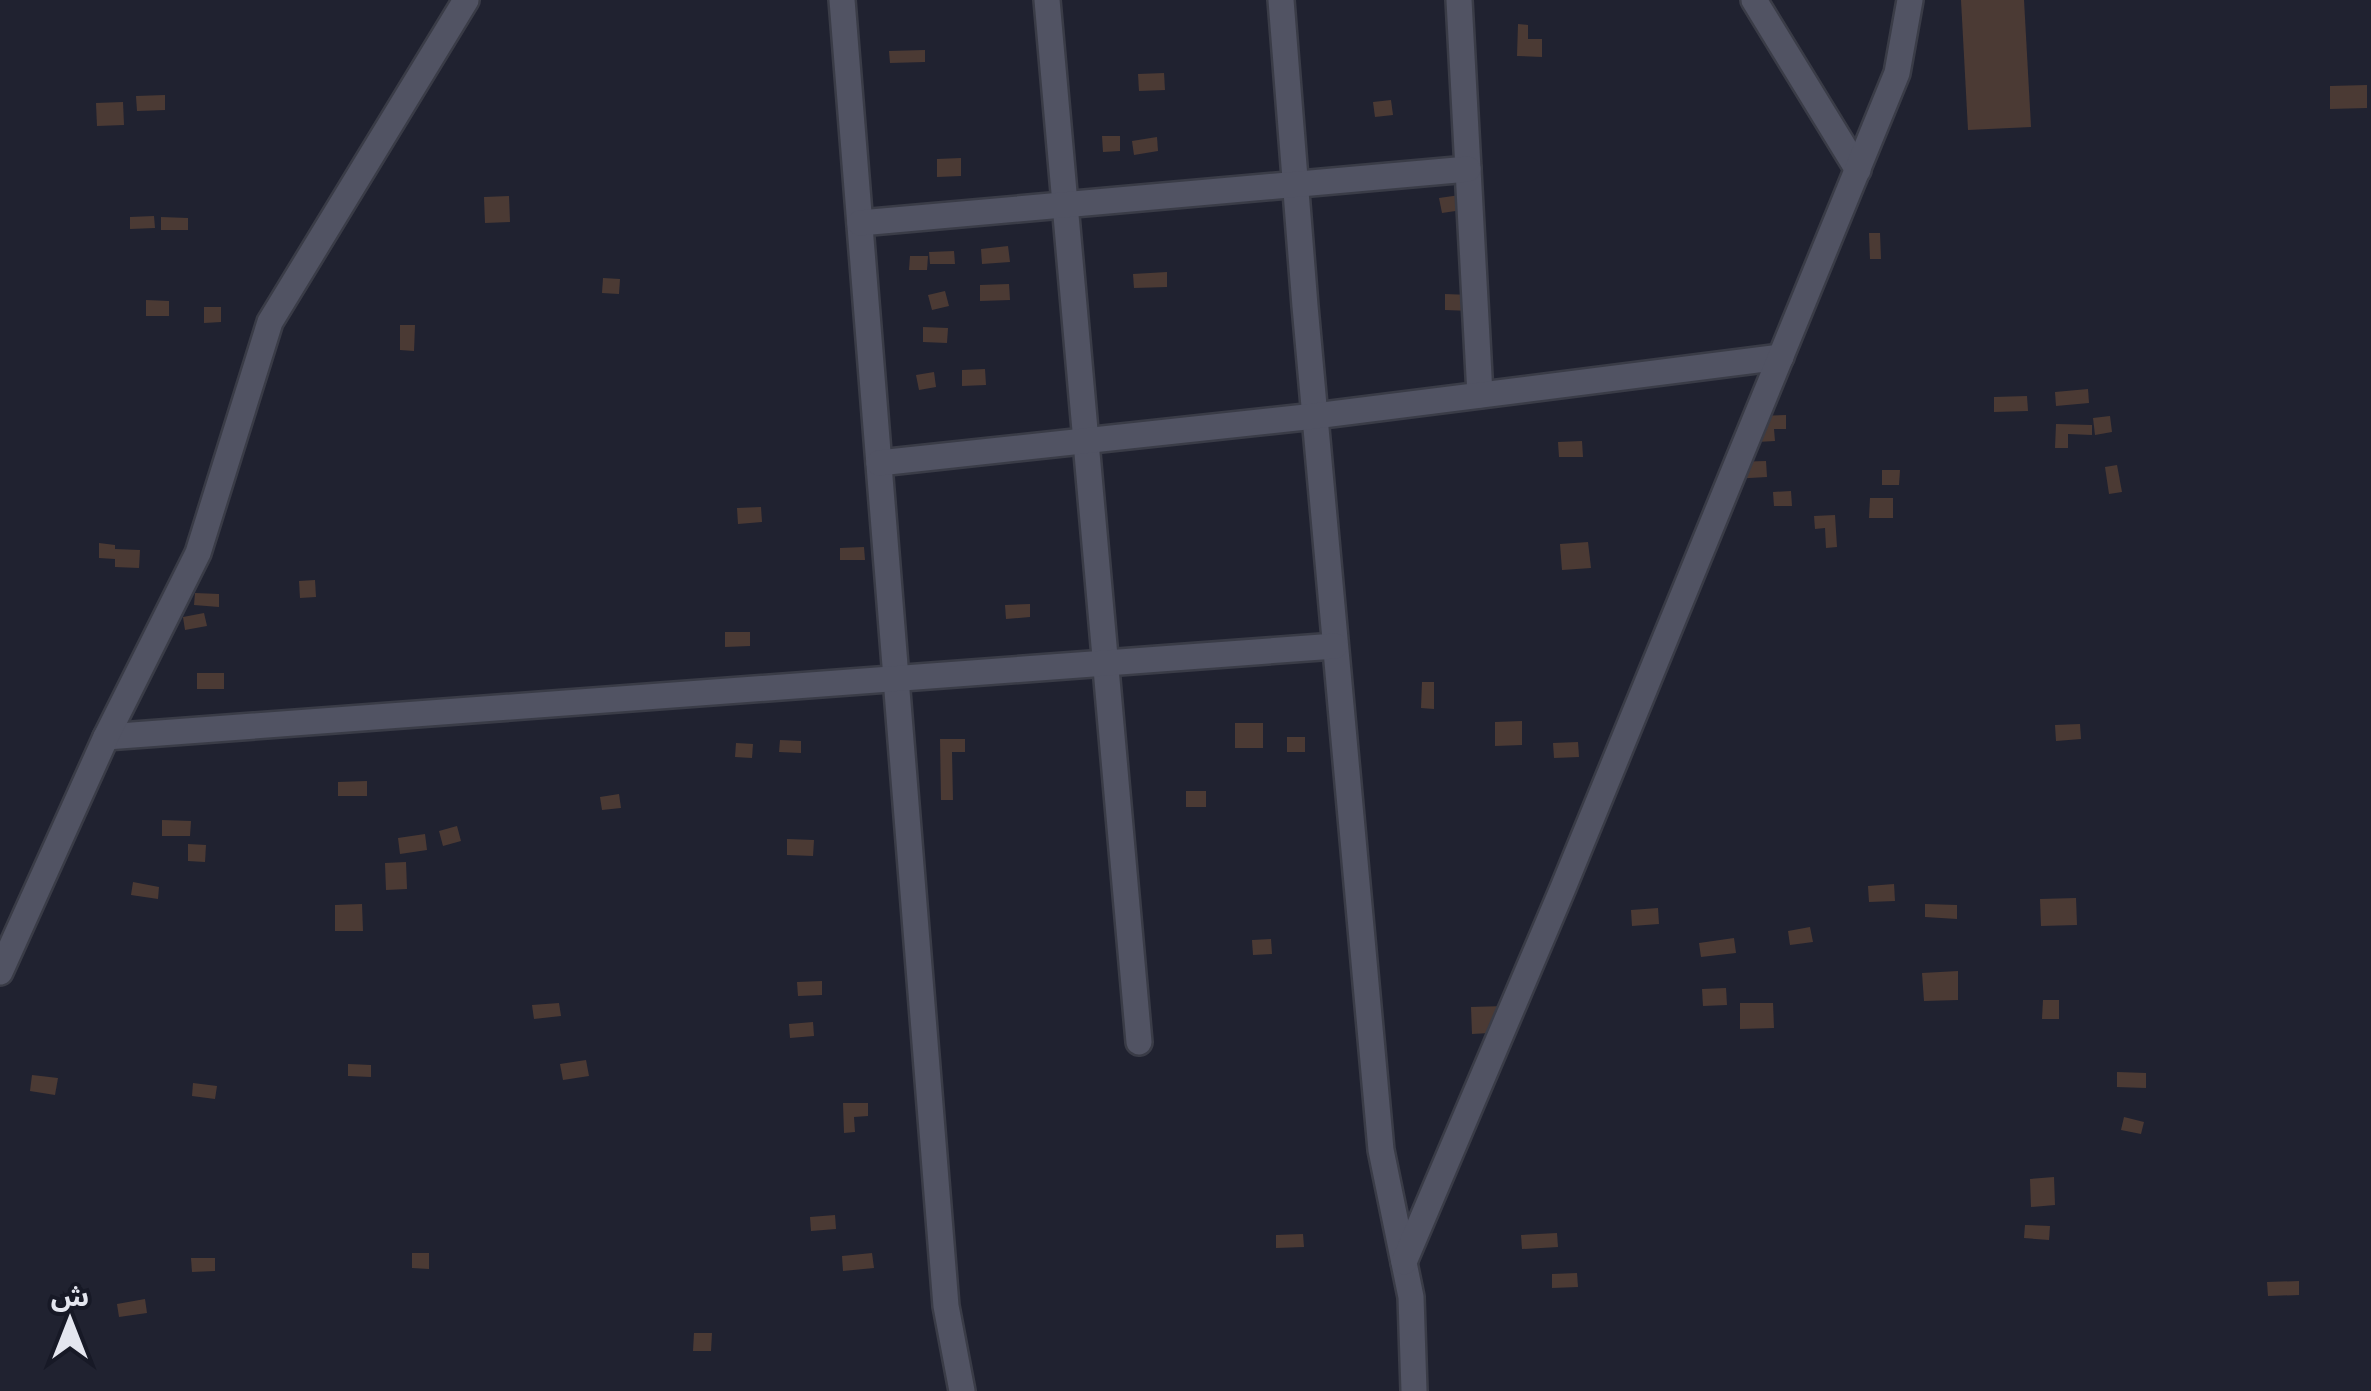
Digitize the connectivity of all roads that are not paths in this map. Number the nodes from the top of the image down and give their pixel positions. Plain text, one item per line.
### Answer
1 (466, 0) edge
2 (842, 0) edge
3 (1047, 0) edge
4 (1281, 0) edge
5 (1459, 0) edge
6 (1754, 0) edge
7 (1910, 0) edge
8 (1468, 169) junction
9 (1858, 170) junction
10 (1296, 184) junction
11 (1065, 205) junction
12 (860, 223) junction
13 (1781, 357) junction
14 (1480, 395) junction
15 (1315, 416) junction
16 (1086, 441) junction
17 (879, 464) junction
18 (1336, 646) junction
19 (1106, 663) junction
20 (896, 678) junction
21 (106, 738) junction
22 (0, 972) edge
23 (1140, 1042) dead end
24 (1404, 1262) junction
25 (962, 1391) edge
26 (1414, 1391) edge

1 - 21 street
2 - 12 street
3 - 11 street
4 - 10 street
5 - 8 street
6 - 9 street
7 - 9 street
8 - 10 street
8 - 14 street
9 - 13 street
10 - 11 street
10 - 15 street
11 - 12 street
11 - 16 street
12 - 17 street
13 - 14 street
13 - 24 street
14 - 15 street
15 - 16 street
15 - 18 street
16 - 17 street
16 - 19 street
17 - 20 street
18 - 19 street
18 - 24 street
19 - 20 street
19 - 23 street
20 - 21 street
20 - 25 street
21 - 22 street
24 - 26 street

